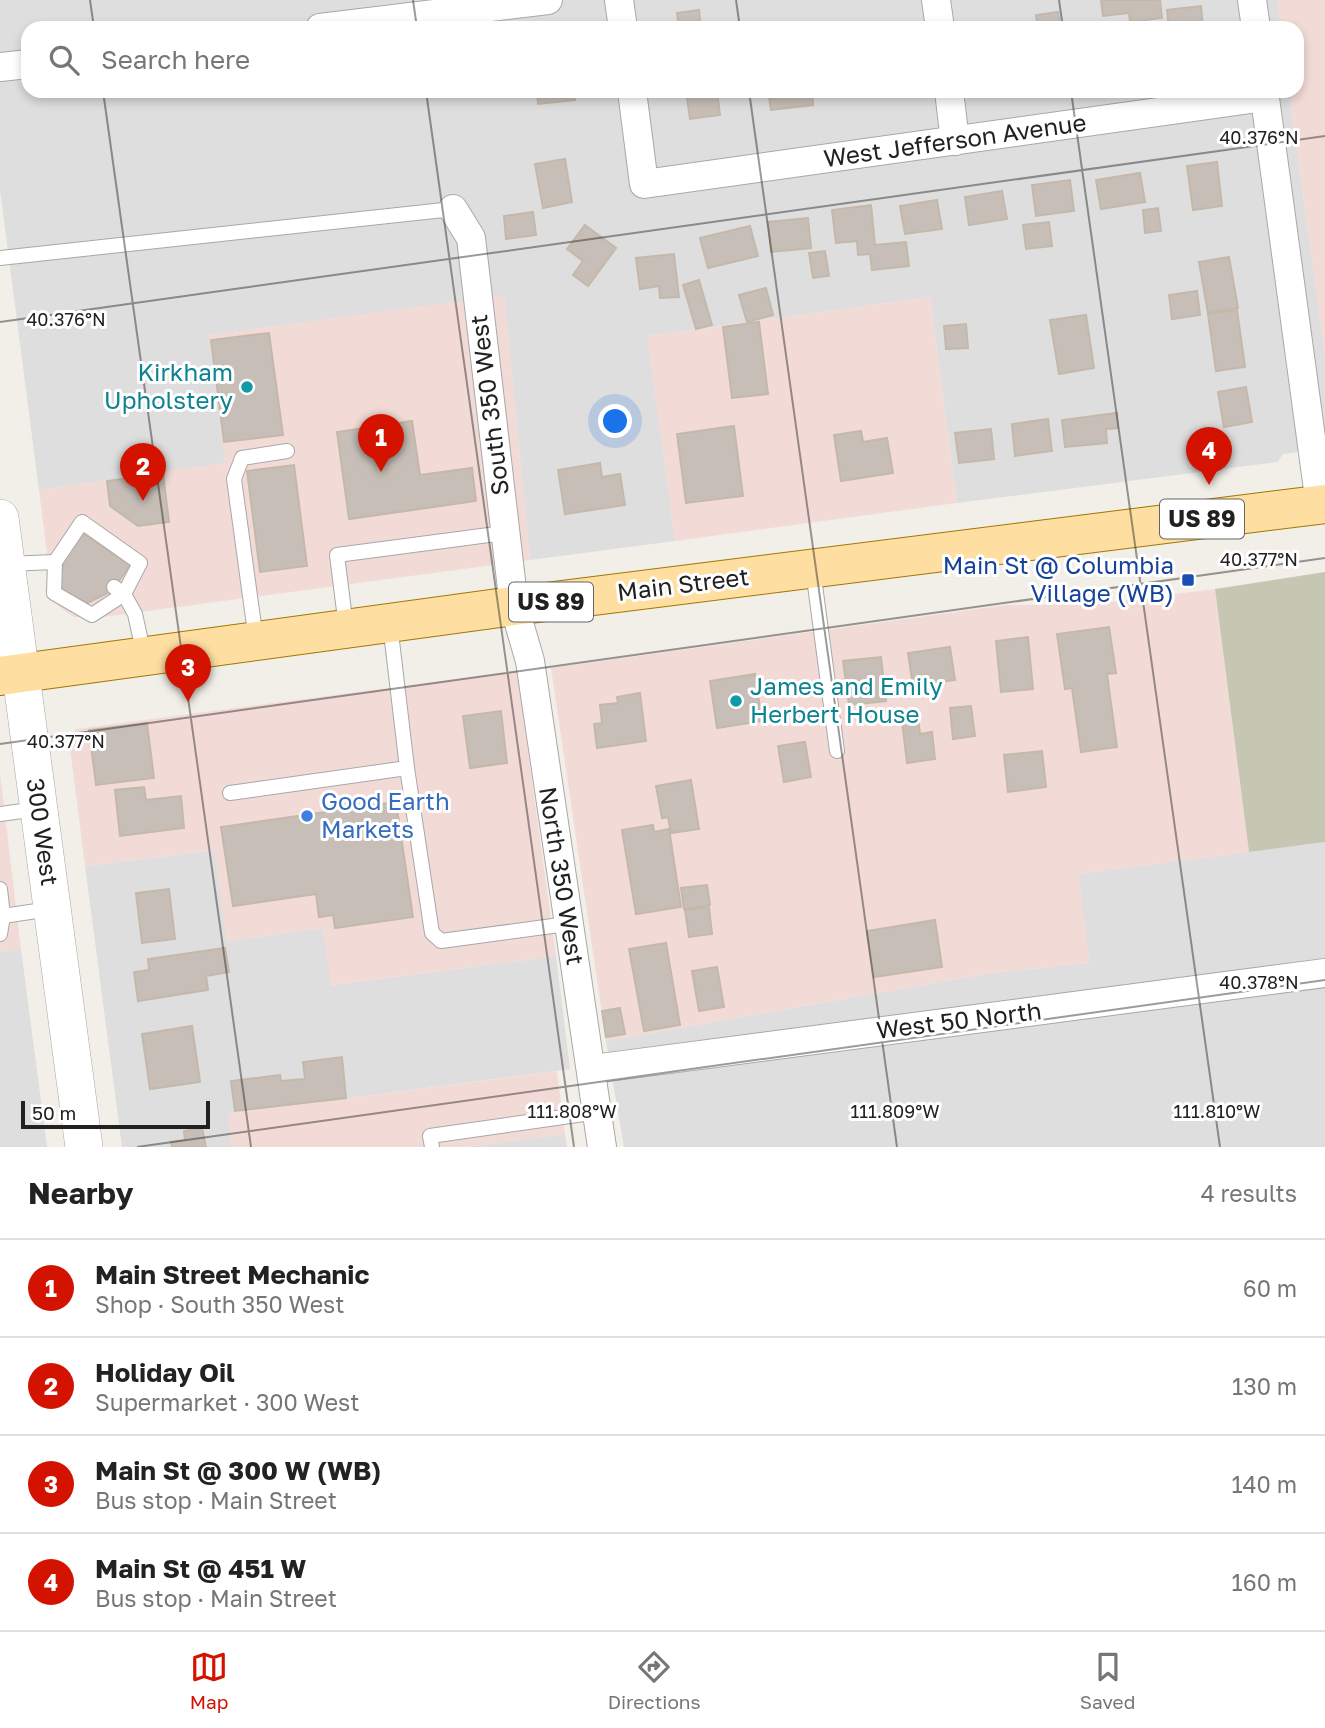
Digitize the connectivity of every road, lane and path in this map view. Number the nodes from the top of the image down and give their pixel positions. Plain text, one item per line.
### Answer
1 (548, 0) edge
2 (620, 0) edge
3 (936, 0) edge
4 (1252, 0) edge
5 (377, 21) edge
6 (622, 21) edge
7 (939, 21) edge
8 (1255, 21) edge
9 (21, 65) edge
10 (0, 67) edge
11 (633, 98) edge
12 (949, 98) edge
13 (1239, 98) edge
14 (1266, 98) edge
15 (955, 141) junction
16 (453, 209) joint
17 (0, 258) edge
18 (287, 451) dead end
19 (1322, 504) edge
20 (0, 518) edge
21 (504, 534) junction
22 (61, 556) junction
23 (6, 564) junction
24 (813, 568) junction
25 (119, 591) junction
26 (514, 607) junction
27 (390, 623) junction
28 (346, 629) junction
29 (257, 641) junction
30 (144, 656) junction
31 (9, 675) edge
32 (837, 751) dead end
33 (407, 768) junction
34 (230, 793) dead end
35 (38, 809) junction
36 (0, 814) edge
37 (0, 890) edge
38 (52, 909) junction
39 (3, 916) junction
40 (567, 924) junction
41 (0, 934) edge
42 (1325, 973) edge
43 (593, 1069) junction
44 (598, 1112) junction
45 (84, 1147) edge
46 (432, 1147) edge
47 (602, 1147) edge

1 - 5 street
2 - 6 street
3 - 7 street
4 - 8 street
9 - 10 street
11 - 15 street, West Jefferson Avenue
12 - 15 street
13 - 15 street, West Jefferson Avenue
14 - 19 street
16 - 17 lane
16 - 21 street, South 350 West
18 - 29 lane
19 - 24 main road, Main Street / US 89
20 - 23 street, 300 West
21 - 26 street, South 350 West
21 - 28 lane
22 - 23 lane
22 - 25 lane
22 - 25 lane
23 - 31 street, 300 West
24 - 26 main road, Main Street / US 89
24 - 32 lane
25 - 30 lane
26 - 27 main road, Main Street / US 89
26 - 40 street, North 350 West
27 - 28 main road, Main Street / US 89
27 - 33 lane
28 - 29 main road, Main Street / US 89
29 - 30 main road, Main Street / US 89
30 - 31 main road, Main Street / US 89
31 - 35 street, 300 West
33 - 34 lane
33 - 40 lane
35 - 36 lane
35 - 38 street, 300 West
37 - 39 lane
38 - 39 lane
38 - 45 street, 300 West
39 - 41 lane
40 - 43 street, North 350 West
42 - 43 street, West 50 North
43 - 44 street, North 350 West
44 - 46 lane
44 - 47 street, North 350 West

